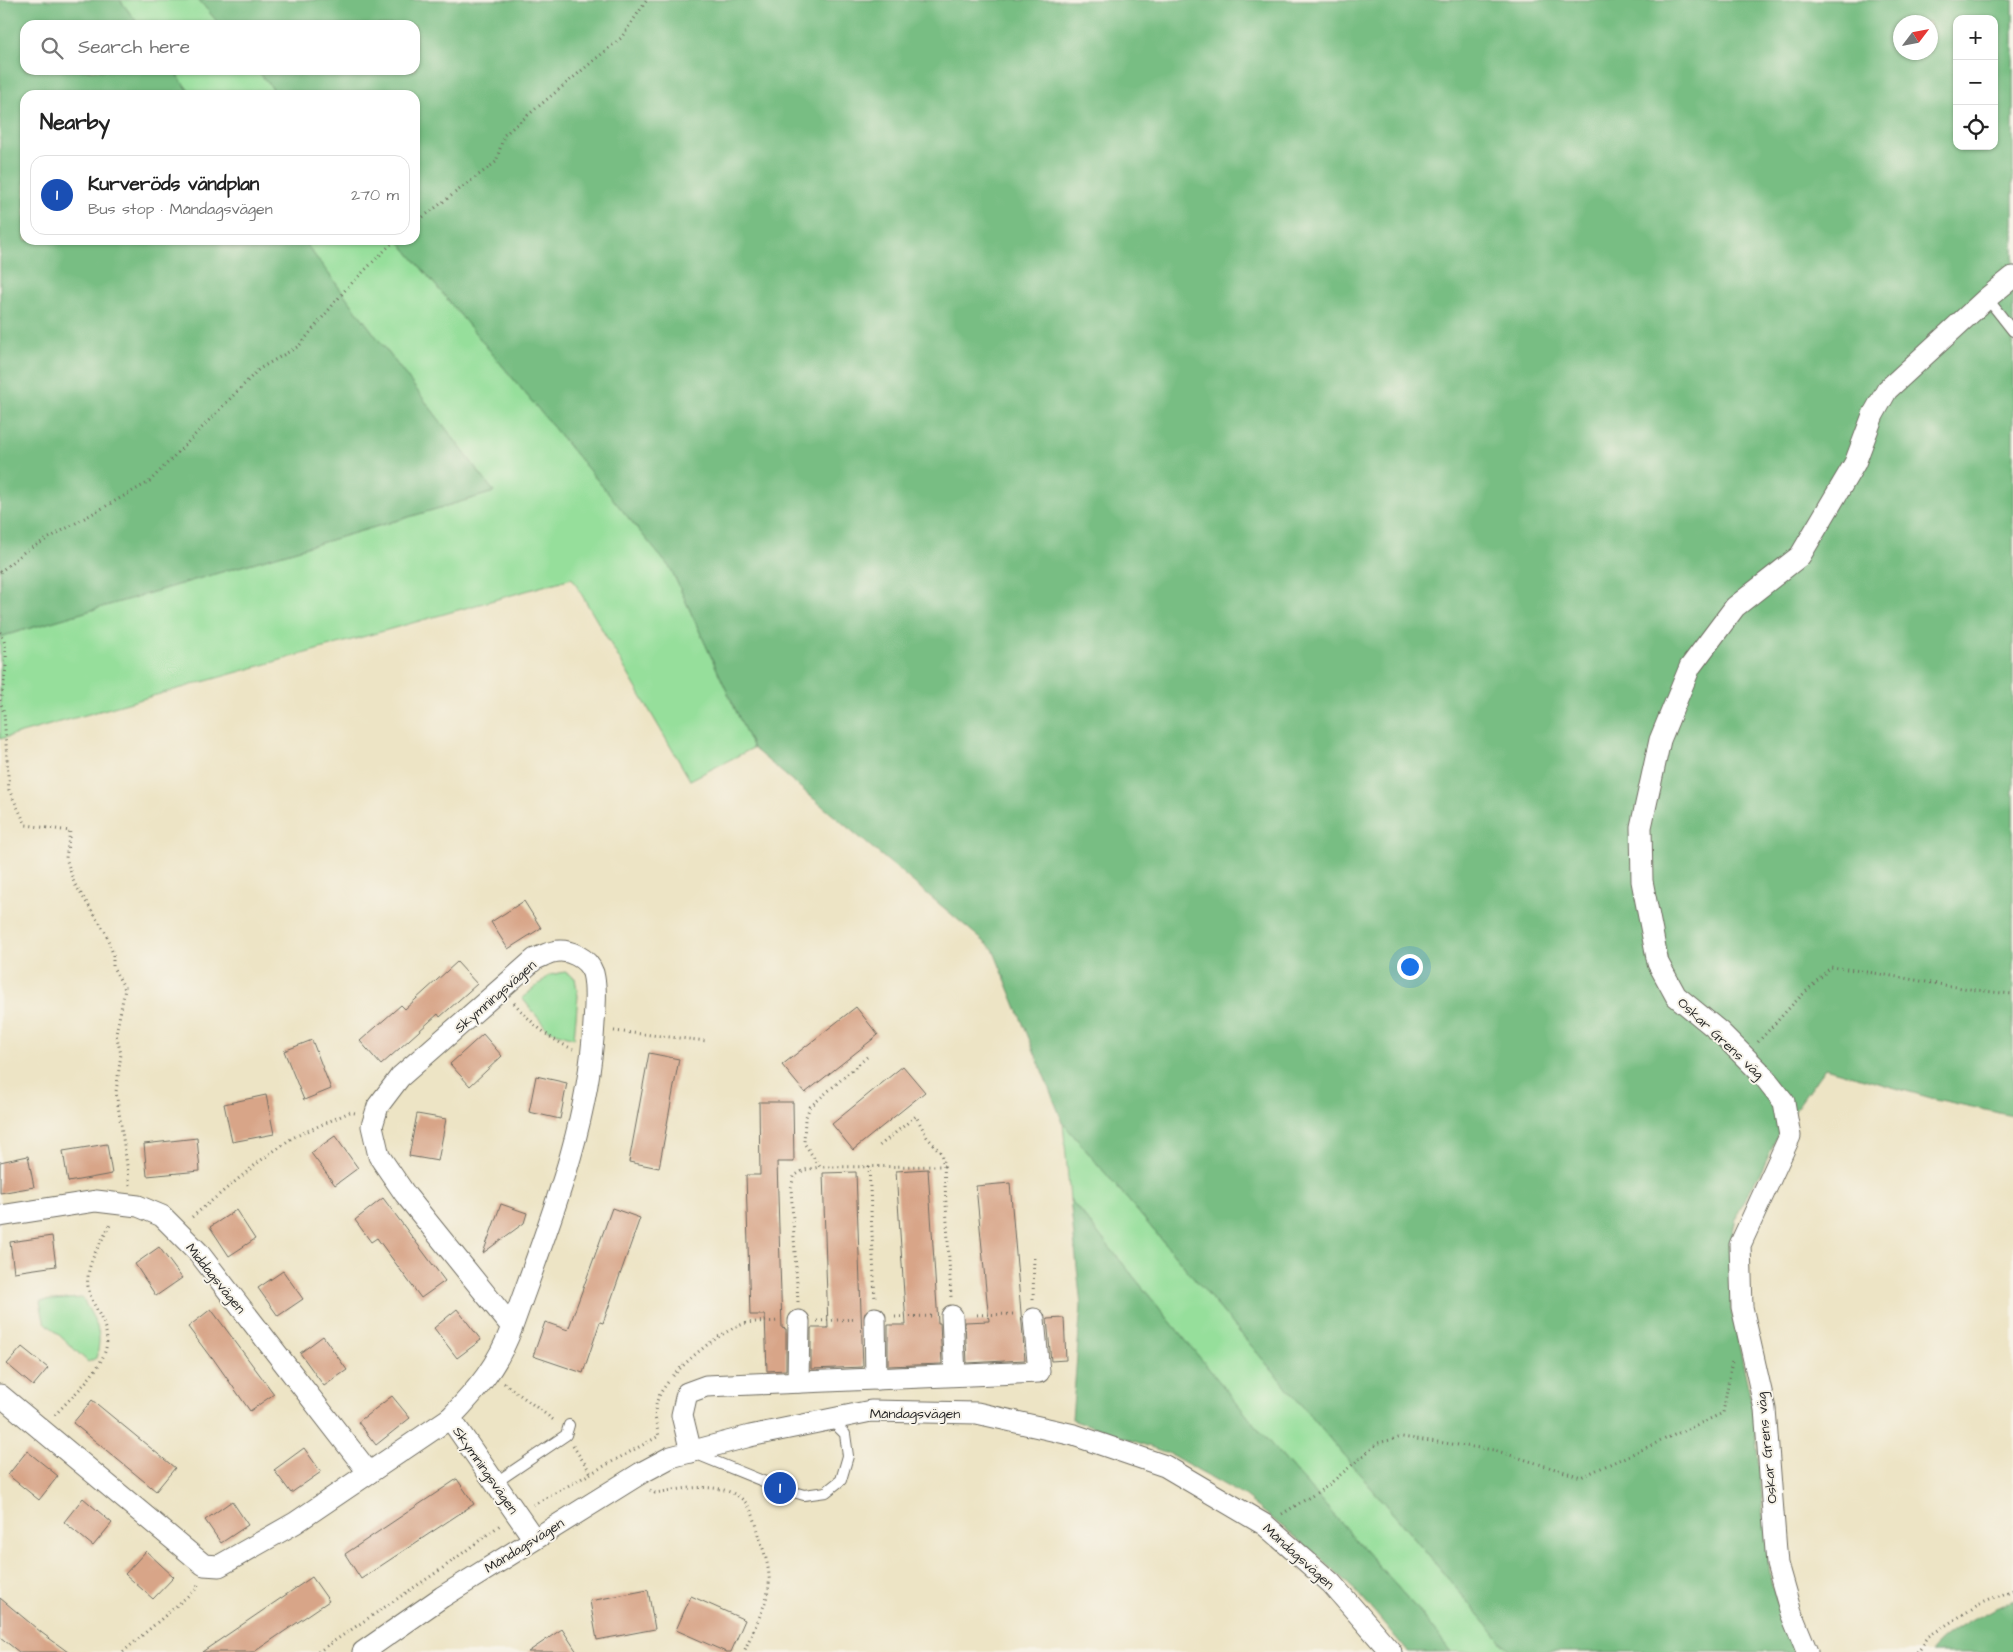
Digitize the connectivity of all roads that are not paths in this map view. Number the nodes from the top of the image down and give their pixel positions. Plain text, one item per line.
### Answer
1 (2013, 277) edge
2 (1987, 298) junction
3 (2013, 331) edge
4 (0, 1216) edge
5 (952, 1316) road end
6 (875, 1318) road end
7 (1034, 1319) dead end
8 (799, 1321) road end
9 (512, 1327) junction
10 (954, 1375) junction
11 (876, 1379) junction
12 (798, 1382) junction
13 (0, 1395) edge
14 (450, 1418) junction
15 (831, 1419) junction
16 (569, 1424) dead end
17 (691, 1452) junction
18 (369, 1473) junction
19 (495, 1483) junction
20 (534, 1539) junction
21 (363, 1652) edge
22 (1391, 1652) edge
23 (1807, 1652) edge

1 - 2 street, Oskar Grens väg
2 - 3 lane
2 - 23 street, Oskar Grens väg
4 - 18 street, Middagsvägen
5 - 10 street
6 - 11 street
7 - 10 street
8 - 12 street
9 - 9 street, Skymningsvägen
9 - 14 street, Skymningsvägen
10 - 11 street
11 - 12 street
12 - 17 street
13 - 18 street
14 - 18 street
14 - 19 street, Skymningsvägen
15 - 17 street, Måndagsvägen
15 - 17 lane
15 - 22 street, Måndagsvägen
16 - 19 lane
17 - 20 street, Måndagsvägen
19 - 20 street, Skymningsvägen
20 - 21 street, Måndagsvägen

